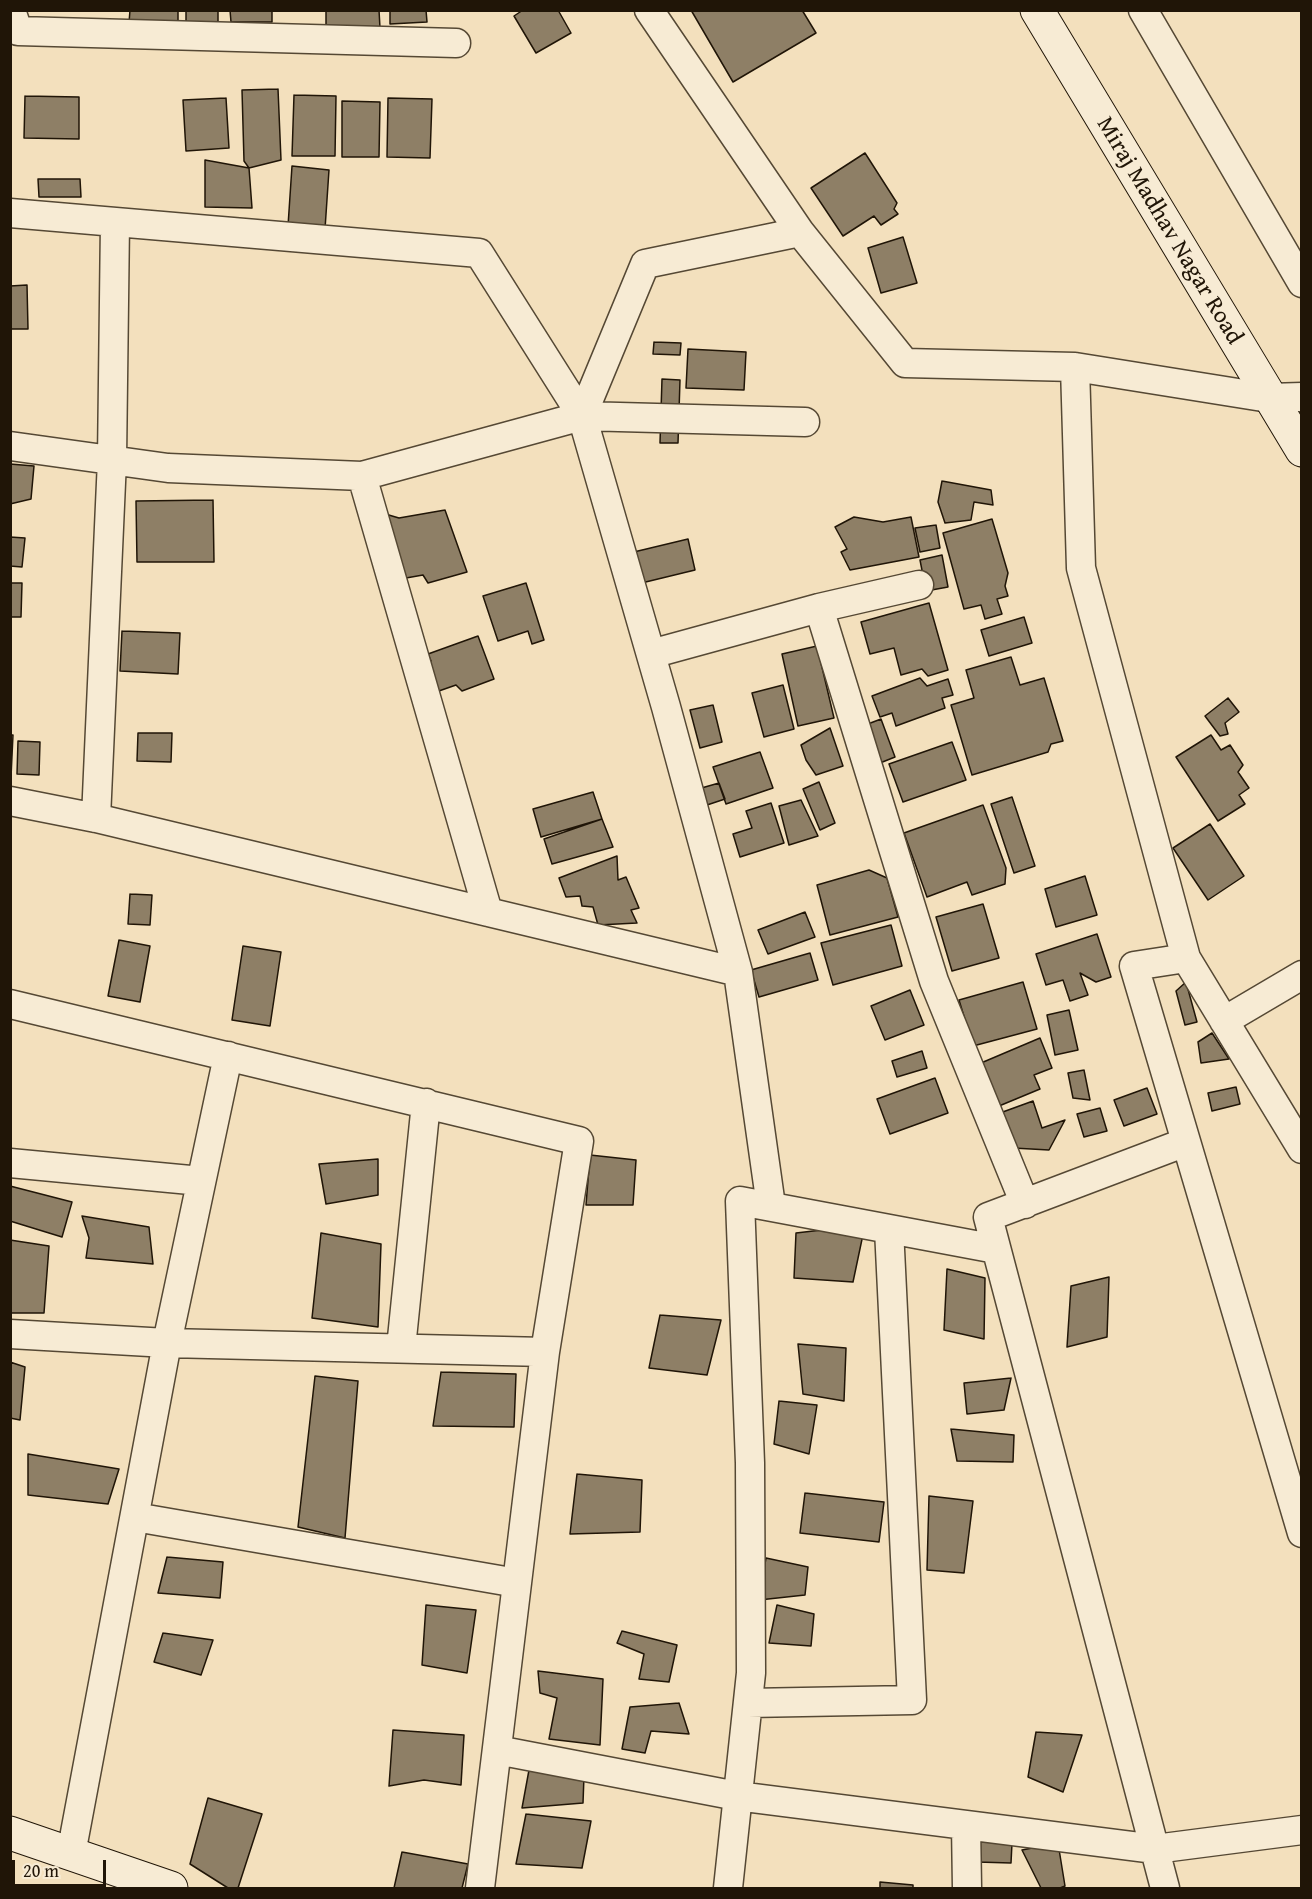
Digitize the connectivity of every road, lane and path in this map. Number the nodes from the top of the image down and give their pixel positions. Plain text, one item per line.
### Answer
1 (11, 10) edge
2 (649, 10) edge
3 (1037, 10) edge
4 (1143, 10) edge
5 (456, 43) dead end
6 (10, 213) edge
7 (116, 222) junction
8 (800, 232) junction
9 (1302, 283) edge
10 (1075, 367) junction
11 (1302, 397) edge
12 (1269, 398) junction
13 (582, 416) junction
14 (805, 422) dead end
15 (10, 446) edge
16 (1302, 450) edge
17 (112, 460) junction
18 (362, 476) junction
19 (919, 585) dead end
20 (819, 608) junction
21 (651, 654) junction
22 (10, 801) edge
23 (96, 818) junction
24 (488, 912) junction
25 (1186, 958) junction
26 (738, 972) junction
27 (1302, 975) edge
28 (10, 1004) edge
29 (1224, 1021) junction
30 (228, 1056) junction
31 (426, 1103) junction
32 (1186, 1142) junction
33 (1302, 1149) edge
34 (10, 1163) edge
35 (201, 1181) junction
36 (1025, 1204) junction
37 (771, 1206) junction
38 (889, 1229) junction
39 (996, 1249) junction
40 (10, 1334) edge
41 (167, 1343) junction
42 (400, 1348) junction
43 (545, 1352) junction
44 (135, 1517) junction
45 (1302, 1533) edge
46 (517, 1583) junction
47 (748, 1703) junction
48 (497, 1750) junction
49 (737, 1796) junction
50 (966, 1825) junction
51 (1302, 1830) edge
52 (10, 1833) edge
53 (1155, 1849) junction
54 (71, 1854) junction
55 (171, 1888) edge
56 (480, 1888) edge
57 (728, 1888) edge
58 (967, 1888) edge
59 (1165, 1888) edge

1 - 5 street
2 - 8 street
3 - 12 street, Miraj Madhav Nagar Road
4 - 9 street
6 - 7 street
7 - 13 street
7 - 17 street
8 - 10 street
8 - 13 street
10 - 12 street
10 - 25 street
11 - 12 street
12 - 16 street, Miraj Madhav Nagar Road
13 - 14 street
13 - 18 street
13 - 21 street
15 - 17 street
17 - 18 street
17 - 23 street
18 - 24 street
19 - 20 street
20 - 21 street
20 - 36 street
21 - 26 street
22 - 23 street
23 - 24 street
24 - 26 street
25 - 29 street
25 - 32 street
26 - 37 street
27 - 29 street
28 - 30 street
29 - 33 street
30 - 31 street
30 - 35 street
31 - 42 street
31 - 43 street
32 - 36 street
32 - 45 street
34 - 35 street
35 - 41 street
36 - 39 street
37 - 38 street
37 - 47 street
38 - 39 street
38 - 47 street
39 - 53 street
40 - 41 street
41 - 42 street
41 - 44 street
42 - 43 street
43 - 46 street
44 - 46 street
44 - 54 street
46 - 48 street
47 - 49 street
48 - 49 street
48 - 56 street
49 - 50 street
49 - 57 street
50 - 53 street
50 - 58 street
51 - 53 street
52 - 54 street
53 - 59 street
54 - 55 street

